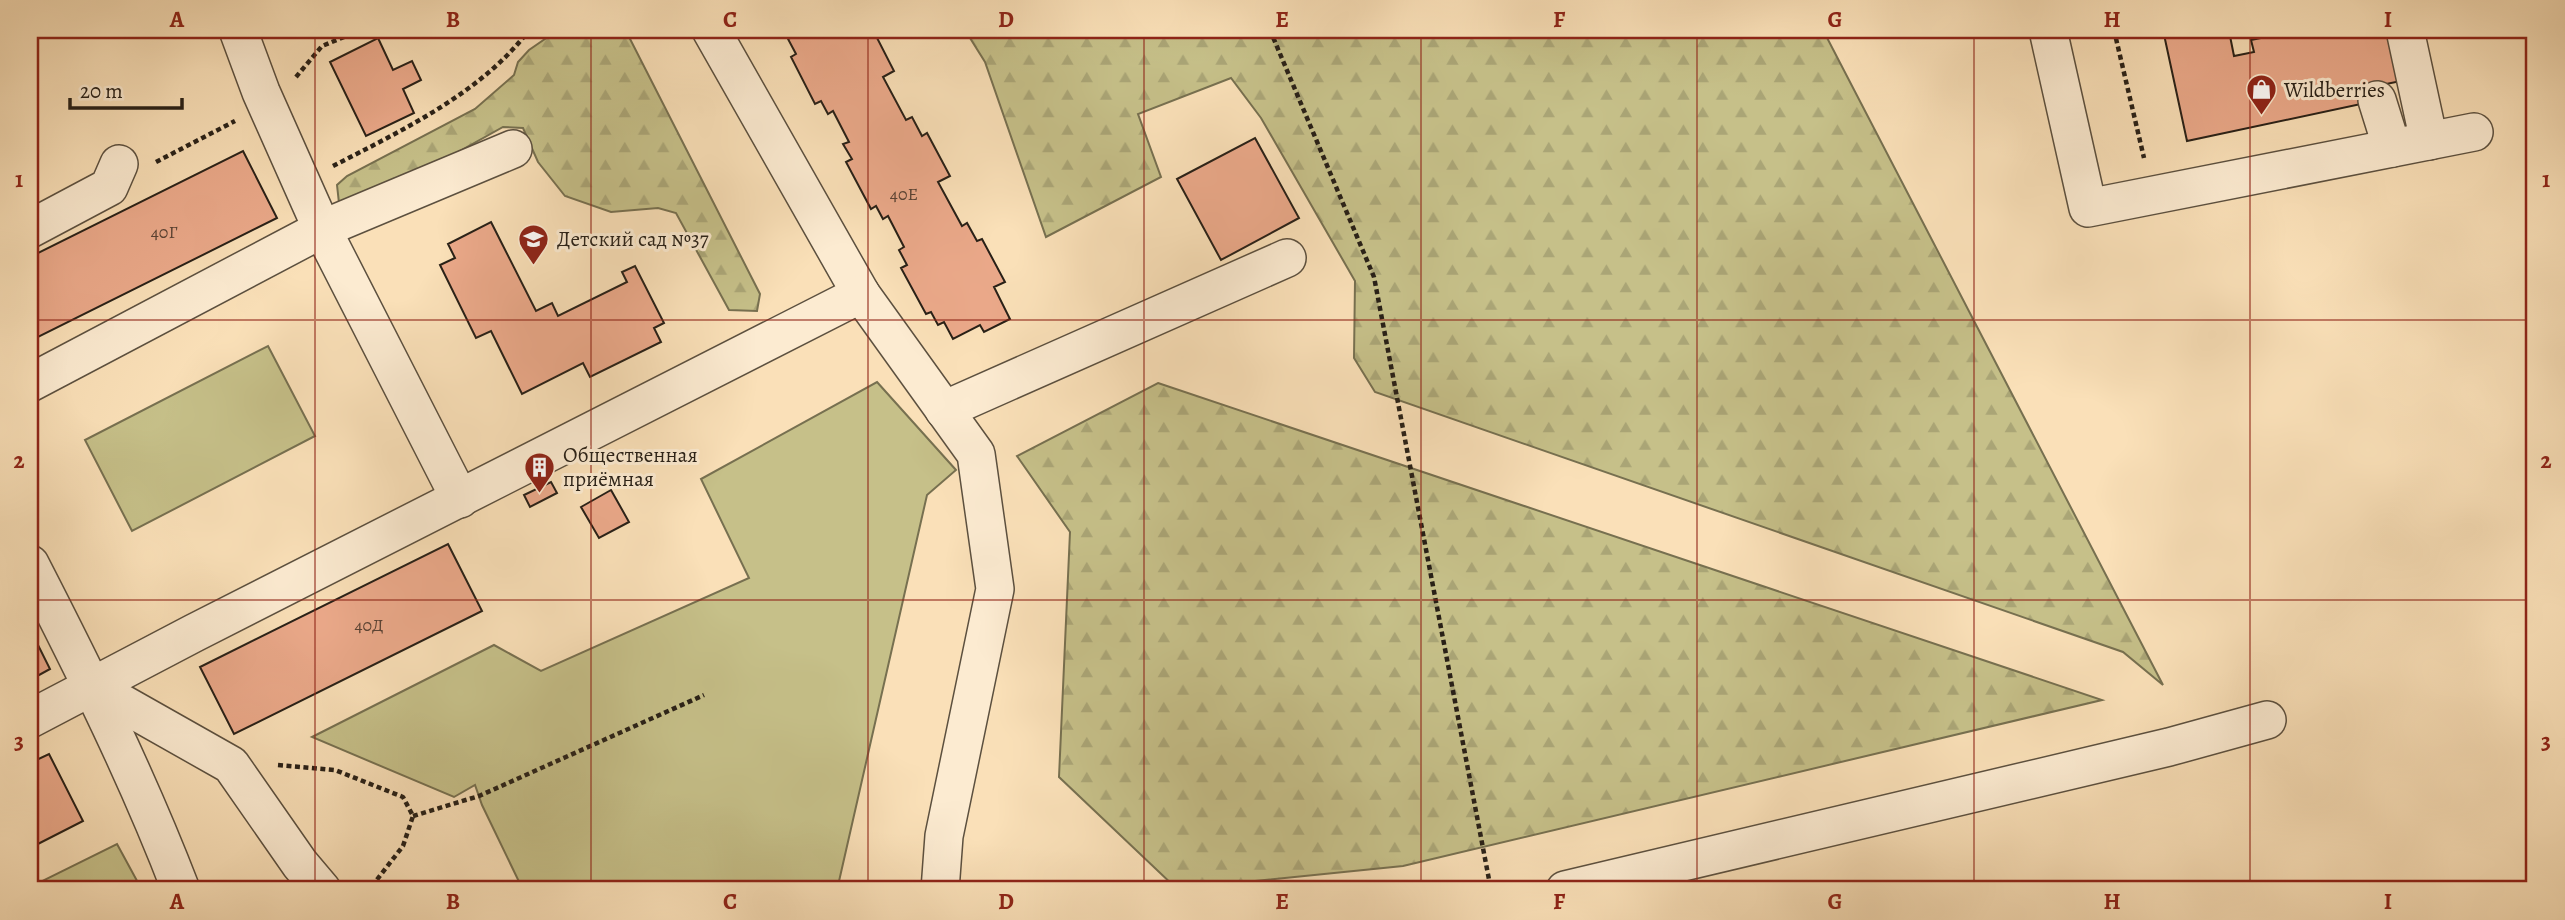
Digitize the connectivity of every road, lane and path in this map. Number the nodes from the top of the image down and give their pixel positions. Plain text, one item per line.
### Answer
1 (237, 30) edge
2 (361, 30) edge
3 (529, 30) edge
4 (711, 30) edge
5 (1270, 30) edge
6 (2048, 30) edge
7 (2114, 30) edge
8 (2405, 30) edge
9 (2378, 100) dead end
10 (267, 104) junction
11 (2474, 132) dead end
12 (2429, 141) junction
13 (2392, 148) junction
14 (513, 149) dead end
15 (2144, 159) dead end
16 (114, 176) joint
17 (302, 183) junction
18 (30, 229) edge
19 (322, 229) junction
20 (1287, 258) dead end
21 (861, 294) junction
22 (30, 383) edge
23 (944, 411) junction
24 (460, 499) junction
25 (30, 564) edge
26 (93, 687) junction
27 (704, 695) dead end
28 (30, 719) edge
29 (2267, 720) dead end
30 (232, 765) junction
31 (413, 817) junction
32 (181, 890) edge
33 (322, 890) edge
34 (369, 890) edge
35 (940, 890) edge
36 (1491, 890) edge
37 (1564, 890) edge

1 - 10 street
2 - 10 path
3 - 17 path
4 - 21 street
5 - 36 path
6 - 13 street
7 - 15 path
8 - 12 street
9 - 13 street
10 - 16 path
10 - 17 street
11 - 12 street
12 - 13 street
14 - 19 street
16 - 18 street
17 - 19 street
19 - 22 street
19 - 24 street
20 - 23 street
21 - 23 street
21 - 24 street
23 - 35 street
24 - 26 street
25 - 26 street
26 - 28 street
26 - 30 street
26 - 32 street
27 - 31 path
29 - 37 street
30 - 31 path
30 - 33 street
31 - 34 path

